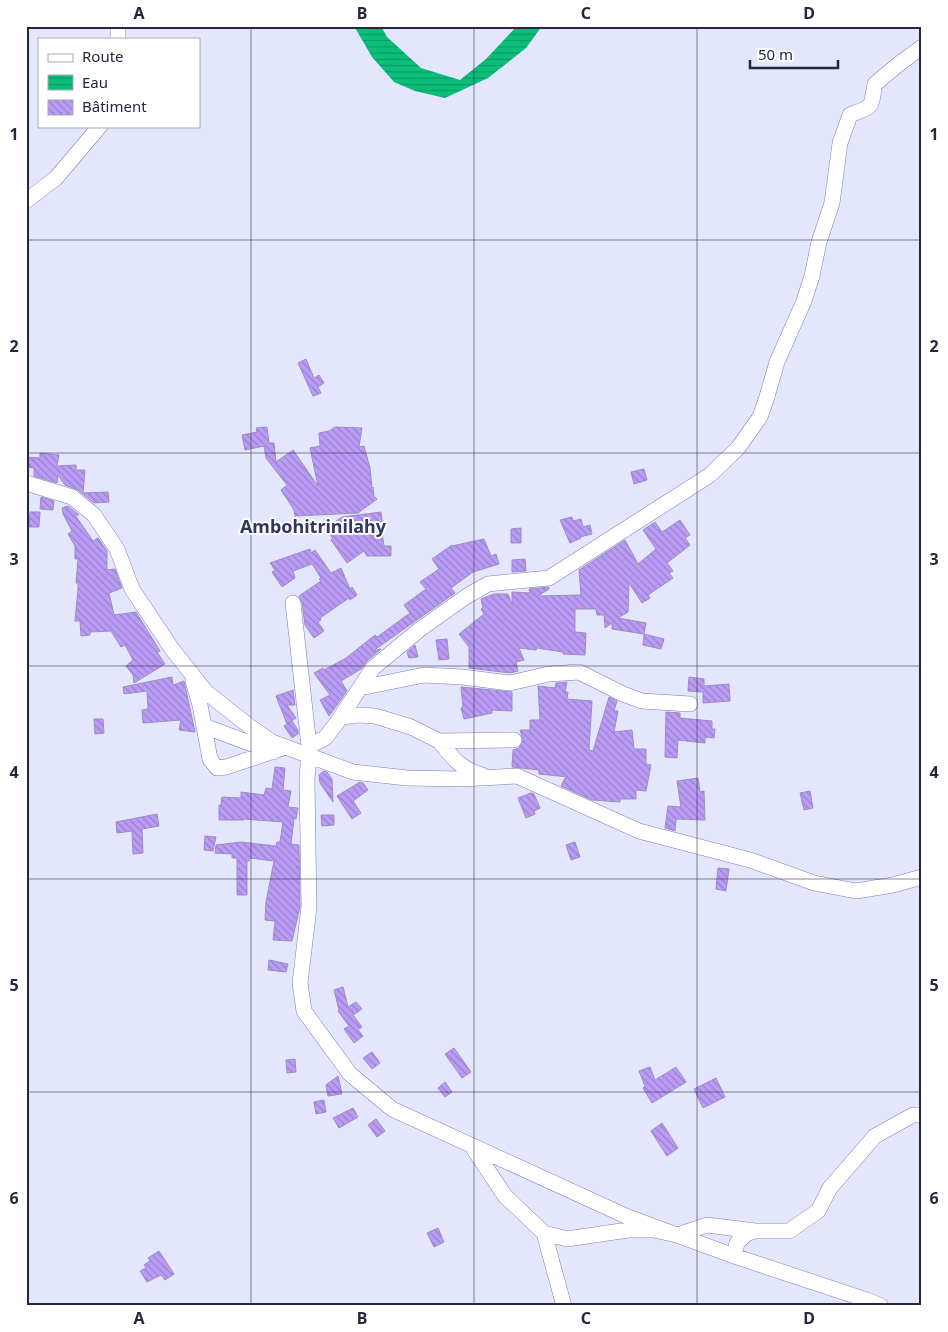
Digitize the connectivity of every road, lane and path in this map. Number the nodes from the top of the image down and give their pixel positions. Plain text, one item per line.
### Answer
1 (922, 47) edge
2 (98, 128) edge
3 (26, 201) edge
4 (26, 483) edge
5 (294, 603) dead end
6 (190, 672) junction
7 (360, 688) junction
8 (690, 704) dead end
9 (342, 717) junction
10 (204, 726) junction
11 (514, 740) dead end
12 (439, 741) junction
13 (279, 750) junction
14 (309, 750) junction
15 (491, 777) junction
16 (922, 877) edge
17 (922, 1115) edge
18 (471, 1145) junction
19 (755, 1231) junction
20 (544, 1233) junction
21 (677, 1235) junction
22 (734, 1256) junction
23 (564, 1306) edge
24 (881, 1306) edge

1 - 7 street
2 - 3 street
4 - 6 street
5 - 14 street
6 - 10 street
6 - 13 street
7 - 8 street
7 - 9 street
9 - 12 street
9 - 14 street
10 - 13 street
10 - 13 street
11 - 12 street
12 - 15 street
13 - 14 street
14 - 15 street
14 - 18 street
15 - 16 street
17 - 19 street
18 - 20 street
18 - 21 street
19 - 21 street
19 - 22 street
20 - 21 street
20 - 23 street
21 - 22 street
22 - 24 street

